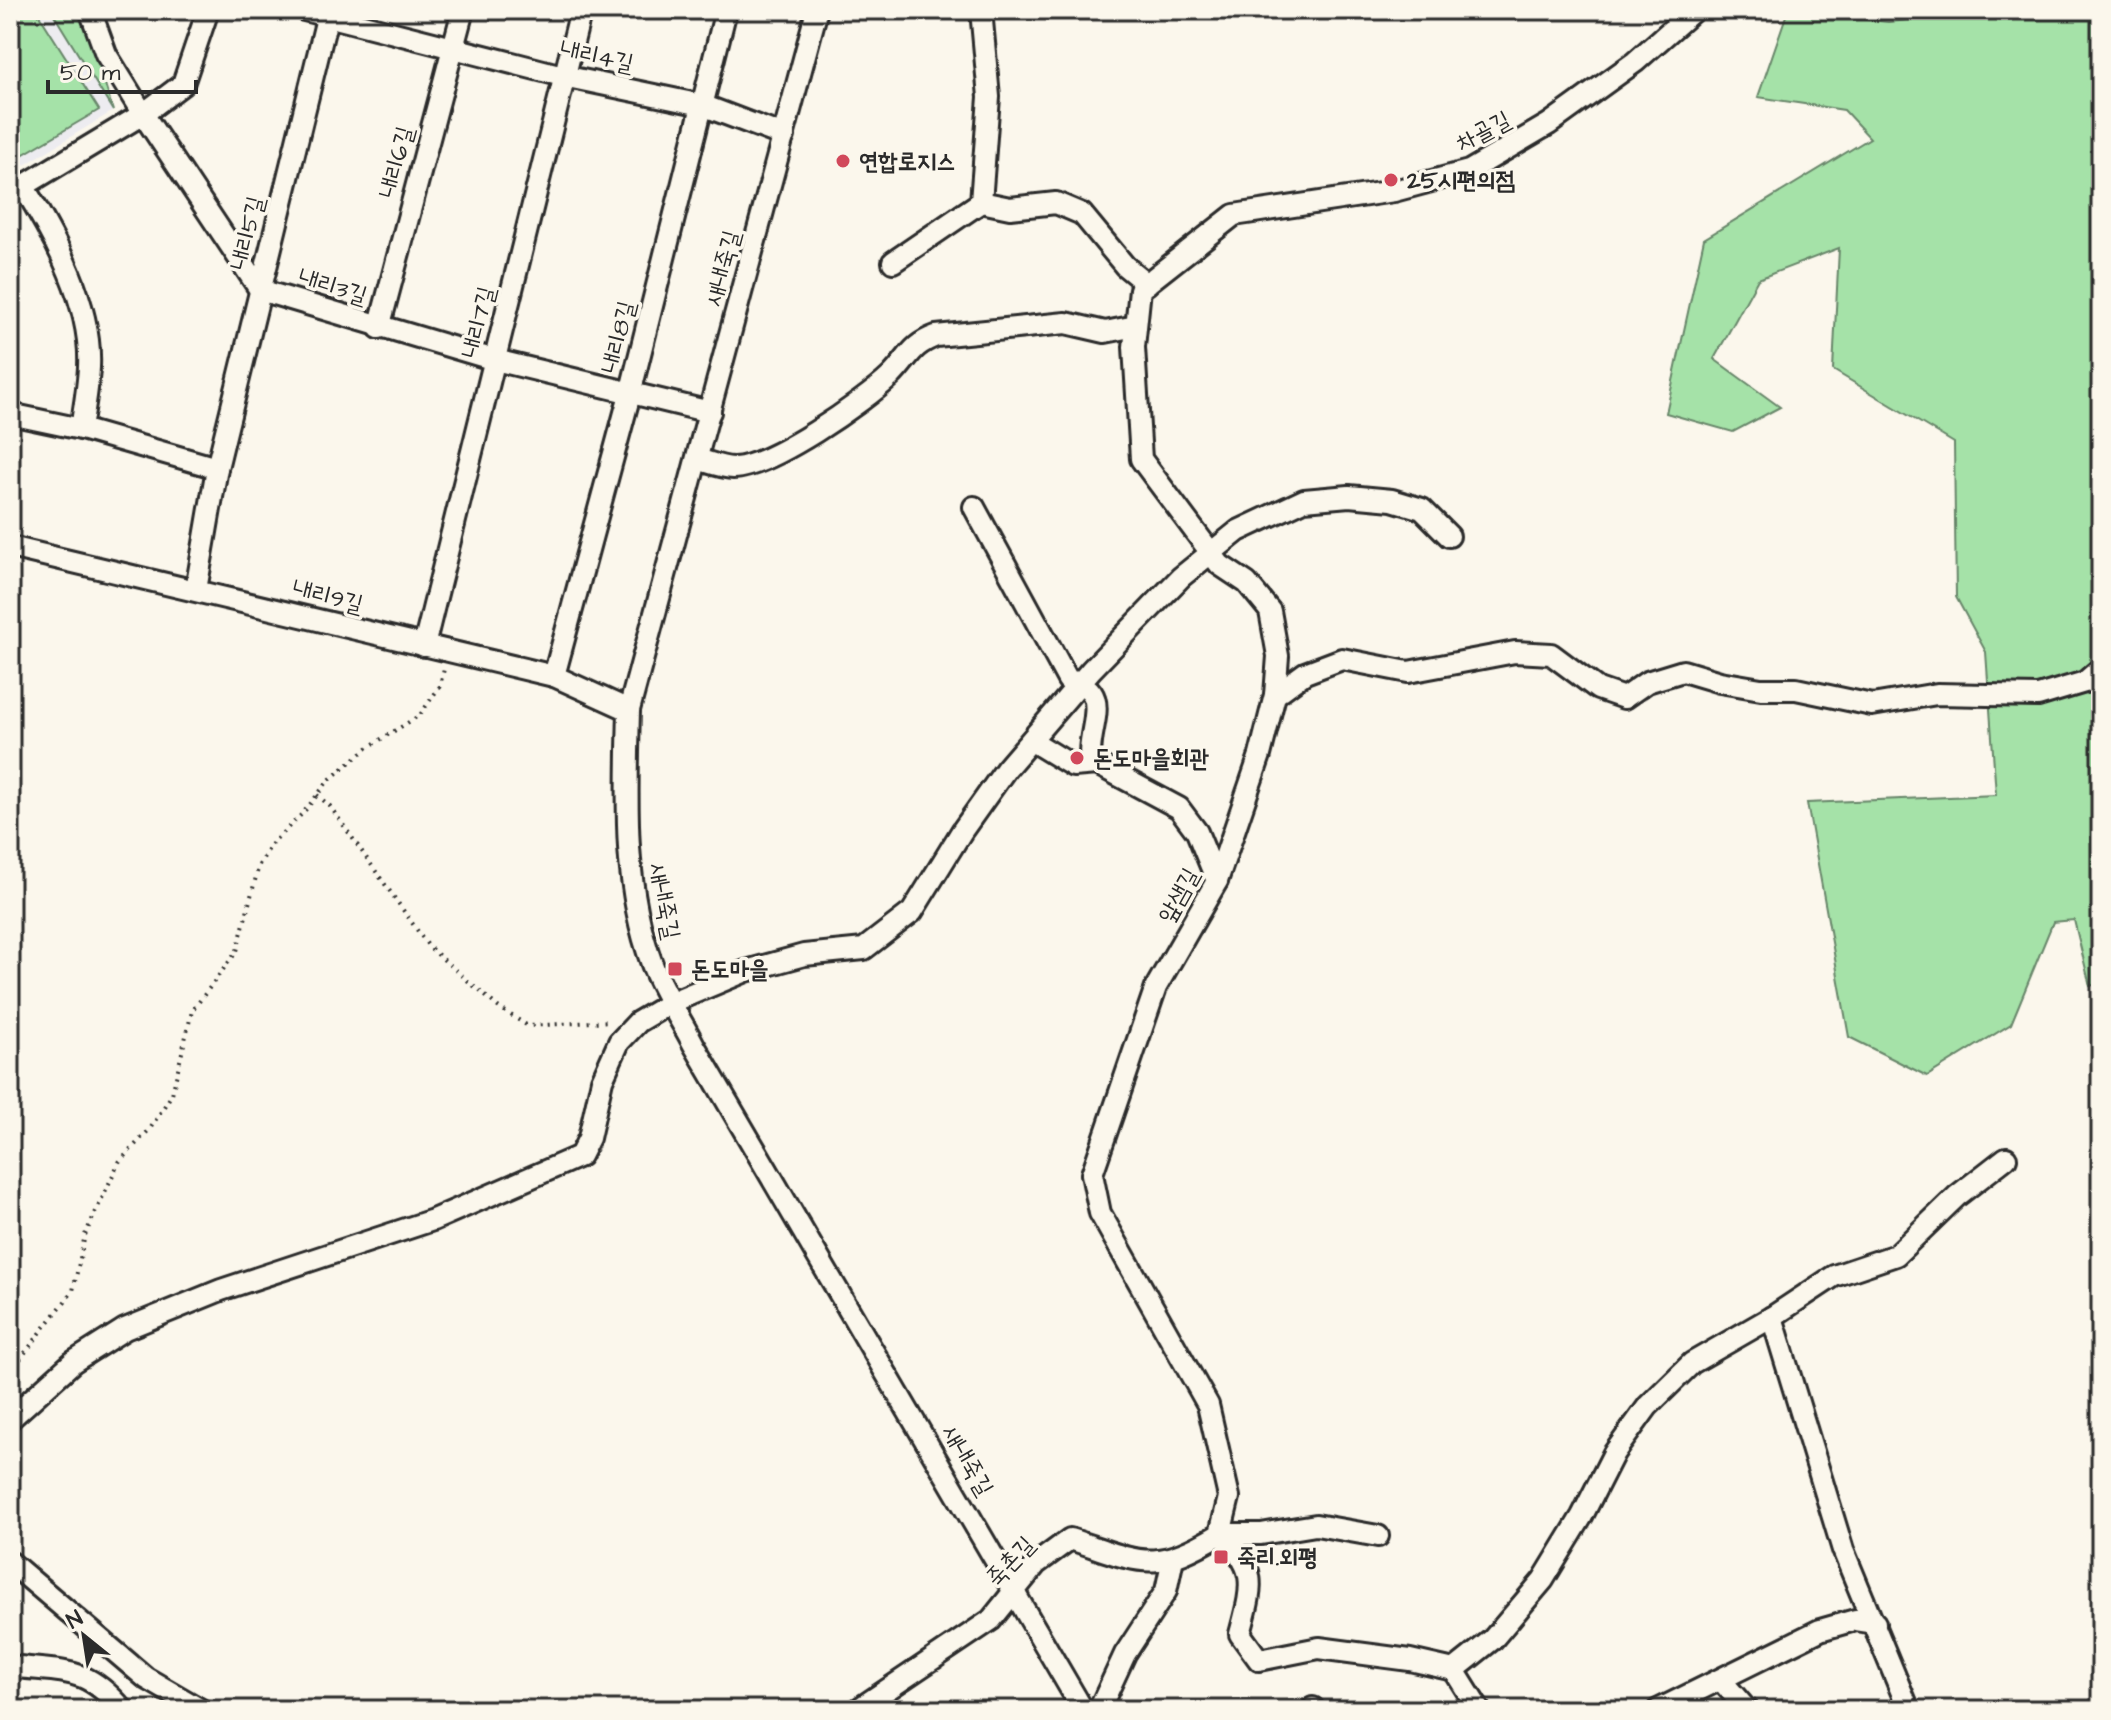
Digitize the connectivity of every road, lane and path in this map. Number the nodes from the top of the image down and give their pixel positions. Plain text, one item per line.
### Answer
1 (90, 10) edge
2 (208, 10) edge
3 (304, 10) edge
4 (463, 10) edge
5 (581, 10) edge
6 (726, 10) edge
7 (817, 10) edge
8 (981, 10) edge
9 (1694, 10) edge
10 (328, 13) edge
11 (453, 49) junction
12 (563, 76) junction
13 (702, 105) junction
14 (143, 114) junction
15 (784, 136) junction
16 (16, 190) edge
17 (981, 202) junction
18 (893, 262) dead end
19 (1143, 286) junction
20 (260, 290) junction
21 (1136, 326) junction
22 (379, 328) junction
23 (495, 360) junction
24 (630, 394) junction
25 (710, 412) junction
26 (10, 414) edge
27 (81, 429) junction
28 (697, 459) junction
29 (217, 468) junction
30 (974, 507) dead end
31 (1449, 536) dead end
32 (10, 547) edge
33 (1212, 552) junction
34 (196, 590) junction
35 (424, 646) junction
36 (448, 651) junction
37 (2101, 668) edge
38 (554, 676) junction
39 (1081, 682) junction
40 (1275, 695) junction
41 (629, 710) junction
42 (1032, 741) junction
43 (1092, 764) junction
44 (317, 795) junction
45 (1217, 881) junction
46 (672, 1002) junction
47 (631, 1029) junction
48 (2006, 1158) dead end
49 (1772, 1317) junction
50 (10, 1372) edge
51 (10, 1419) edge
52 (1220, 1534) junction
53 (1378, 1536) dead end
54 (1173, 1558) junction
55 (10, 1562) edge
56 (1015, 1593) junction
57 (1875, 1623) junction
58 (122, 1659) junction
59 (10, 1666) edge
60 (1454, 1670) junction
61 (1721, 1680) junction
62 (101, 1684) junction
63 (123, 1710) edge
64 (201, 1710) edge
65 (857, 1710) edge
66 (1083, 1710) edge
67 (1099, 1710) edge
68 (1479, 1710) edge
69 (1658, 1710) edge
70 (1747, 1710) edge
71 (1909, 1710) edge

1 - 14 street, 내리3길
2 - 14 street
3 - 10 street, 내리4길
4 - 11 street, 내리6길
5 - 12 street, 내리7길
6 - 13 street, 내리8길
7 - 15 street, 새내죽길
8 - 17 street
9 - 19 street, 차골길
10 - 11 street, 내리4길
10 - 20 street, 내리5길
11 - 12 street, 내리4길
11 - 22 street, 내리6길
12 - 13 street, 내리4길
12 - 23 street, 내리7길
13 - 15 street, 내리4길
13 - 24 street, 내리8길
14 - 16 street
14 - 20 street, 내리3길
15 - 25 street, 새내죽길
16 - 27 street
17 - 18 street
17 - 19 street
19 - 21 street, 앞샘길
20 - 22 street, 내리3길
20 - 29 street, 내리5길
21 - 28 street
21 - 33 street, 앞샘길
22 - 23 street, 내리3길
23 - 24 street, 내리3길
23 - 35 street, 내리7길
24 - 25 street, 내리3길
24 - 38 street, 내리8길
25 - 28 street, 새내죽길
26 - 27 street
27 - 29 street
28 - 41 street, 새내죽길
29 - 34 street, 내리5길
30 - 39 street
31 - 33 street
32 - 34 street, 내리9길
33 - 39 street
33 - 40 street, 앞샘길
34 - 35 street, 내리9길
35 - 36 street, 내리9길
36 - 38 street, 내리9길
36 - 44 path
37 - 40 street
38 - 41 street, 내리9길
39 - 42 street
39 - 43 street
40 - 45 street, 앞샘길
41 - 46 street, 새내죽길
42 - 43 street
42 - 46 street
43 - 45 street
44 - 47 path
44 - 50 path
45 - 52 street, 앞샘길
46 - 47 street
46 - 56 street, 새내죽길
47 - 51 street
48 - 49 street
49 - 57 street
49 - 60 street
52 - 53 street
52 - 54 street, 죽촌길
52 - 60 street
54 - 56 street, 죽촌길
54 - 67 street
55 - 58 street
56 - 65 street, 죽촌길
56 - 66 street, 새내죽길
57 - 61 street
57 - 71 street
58 - 62 street
58 - 64 street
59 - 62 street
60 - 68 street
61 - 69 street
61 - 70 street
62 - 63 street

